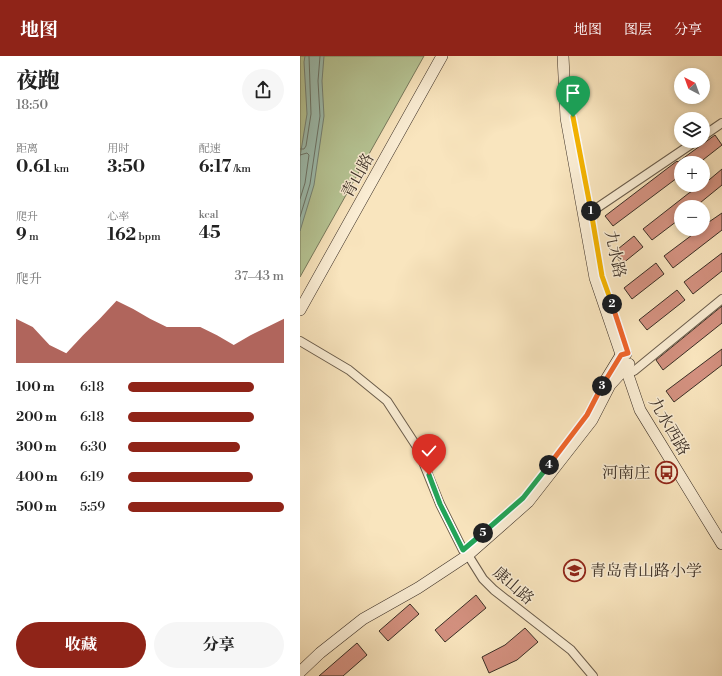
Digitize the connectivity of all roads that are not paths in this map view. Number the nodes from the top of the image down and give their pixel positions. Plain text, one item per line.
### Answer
1 (434, 56) edge
2 (442, 56) edge
3 (563, 56) edge
4 (570, 56) edge
5 (722, 123) edge
6 (710, 131) edge
7 (686, 148) edge
8 (591, 212) junction
9 (300, 295) edge
10 (722, 299) edge
11 (300, 310) edge
12 (300, 341) edge
13 (628, 361) junction
14 (722, 530) edge
15 (722, 544) edge
16 (465, 553) junction
17 (300, 663) edge
18 (300, 672) edge
19 (593, 676) edge

1 - 9 main road, 青山路
2 - 11 main road, 青山路
3 - 13 main road, 九水西路
4 - 8 main road, 九水路
5 - 6 street
7 - 8 street
8 - 13 main road, 九水路
10 - 13 street
12 - 16 street, 康山路
13 - 14 main road, 九水路
13 - 15 main road, 九水西路
13 - 16 main road
16 - 17 main road
16 - 18 main road
16 - 19 street, 康山路

